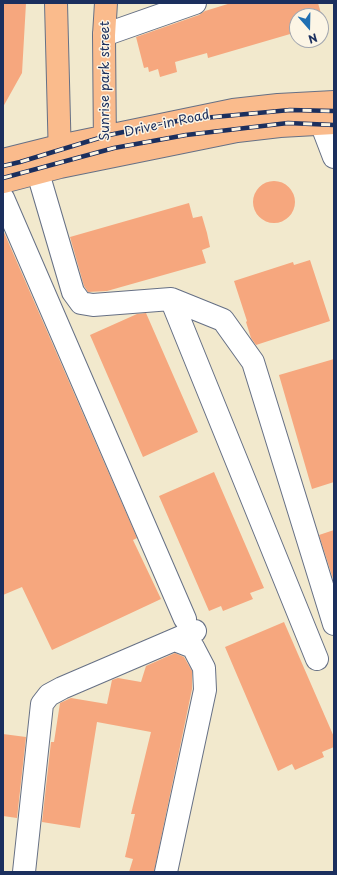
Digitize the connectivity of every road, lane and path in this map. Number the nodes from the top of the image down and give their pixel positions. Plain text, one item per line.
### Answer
1 (56, 3) edge
2 (106, 3) edge
3 (195, 3) edge
4 (104, 35) junction
5 (334, 102) edge
6 (328, 123) edge
7 (105, 136) junction
8 (60, 157) junction
9 (106, 158) junction
10 (334, 158) edge
11 (3, 160) edge
12 (38, 173) junction
13 (3, 182) edge
14 (3, 198) edge
15 (171, 299) junction
16 (334, 624) edge
17 (175, 640) junction
18 (317, 659) dead end
19 (24, 872) edge
20 (166, 872) edge

1 - 8 main road
2 - 4 main road, Sunrise park street
3 - 4 street
4 - 7 main road, Sunrise park street
5 - 7 main road, Drive-in Road
6 - 9 main road, Drive-in Road
6 - 10 street
7 - 8 main road, Drive-in Road
7 - 9 main road, Sunrise park street
8 - 9 main road, Drive-in Road
8 - 11 main road, Drive-in Road
8 - 12 main road, Drive-in Road
12 - 13 main road, Drive-in Road
12 - 15 street
14 - 17 street
15 - 16 street
15 - 18 street
17 - 19 street
17 - 20 street

